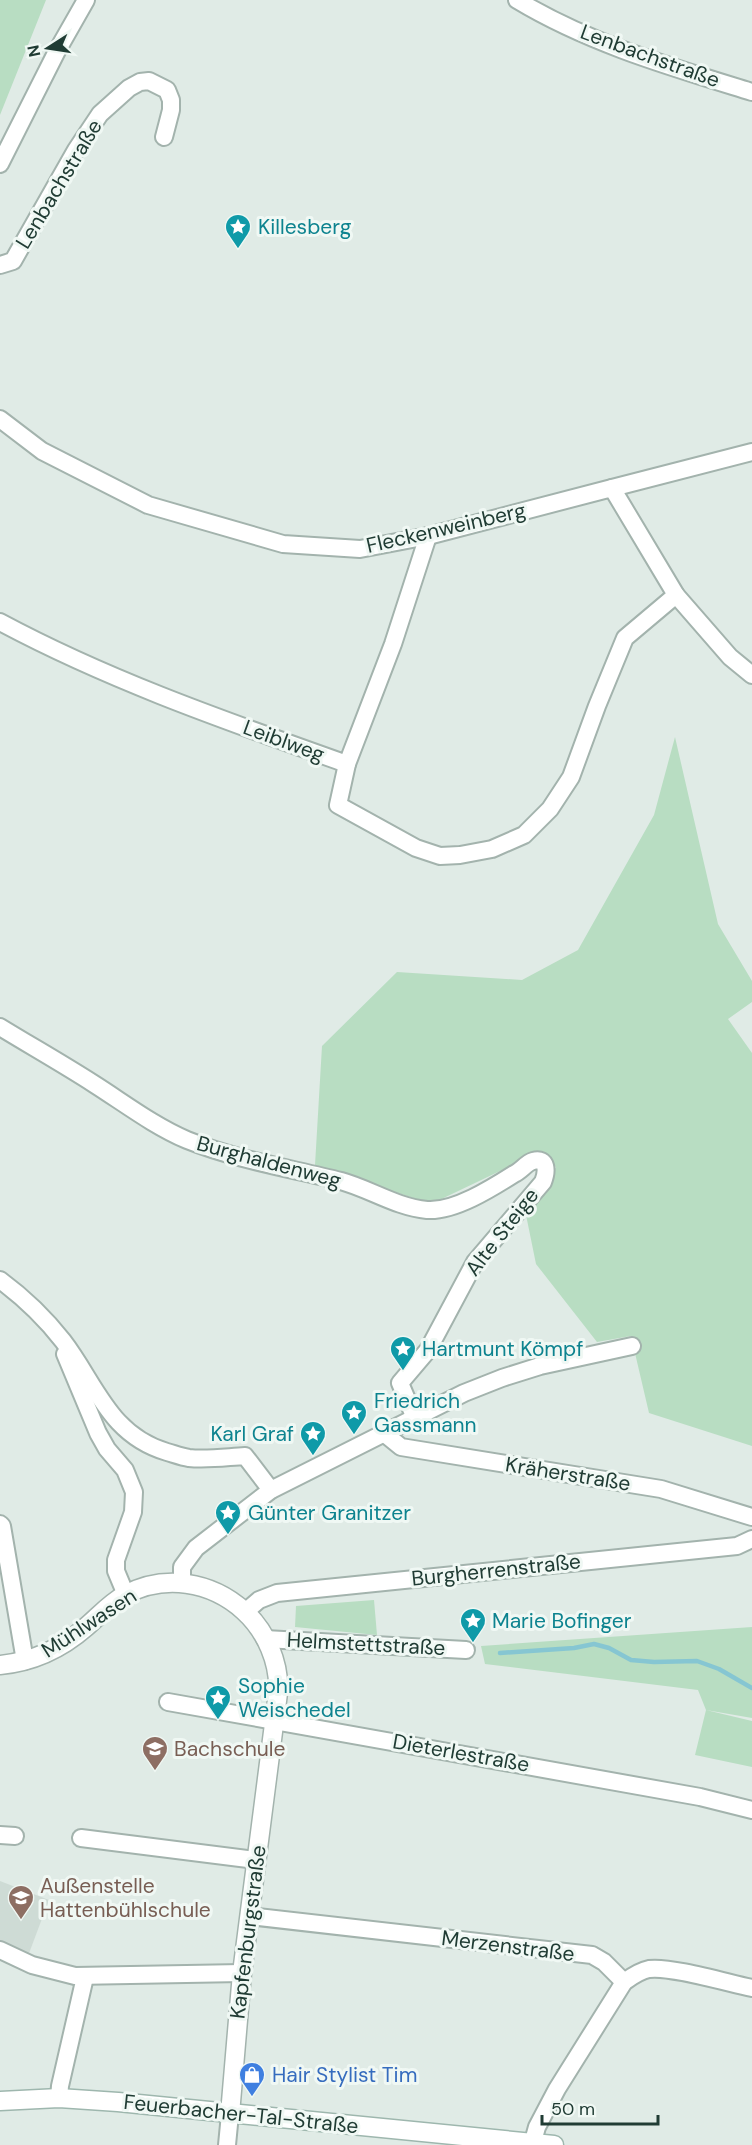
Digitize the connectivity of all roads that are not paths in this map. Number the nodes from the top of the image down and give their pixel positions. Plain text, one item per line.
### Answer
1 (86, 0) edge
2 (517, 0) edge
3 (752, 92) edge
4 (164, 137) dead end
5 (0, 164) edge
6 (0, 265) edge
7 (0, 419) edge
8 (752, 452) edge
9 (612, 488) junction
10 (428, 536) junction
11 (676, 595) junction
12 (0, 622) edge
13 (752, 675) edge
14 (347, 764) junction
15 (0, 1028) edge
16 (520, 1171) joint
17 (0, 1280) edge
18 (61, 1339) junction
19 (632, 1346) dead end
20 (414, 1416) junction
21 (385, 1434) junction
22 (271, 1490) junction
23 (752, 1516) edge
24 (0, 1524) edge
25 (752, 1539) edge
26 (182, 1582) junction
27 (126, 1595) junction
28 (245, 1612) junction
29 (265, 1640) junction
30 (466, 1650) dead end
31 (25, 1661) junction
32 (0, 1665) edge
33 (168, 1702) dead end
34 (275, 1720) junction
35 (752, 1810) edge
36 (81, 1838) dead end
37 (256, 1860) junction
38 (249, 1916) junction
39 (0, 1950) edge
40 (242, 1973) junction
41 (85, 1977) junction
42 (624, 1982) junction
43 (752, 1988) edge
44 (59, 2098) junction
45 (0, 2101) edge
46 (230, 2114) junction
47 (532, 2144) edge
48 (227, 2145) edge
49 (554, 2145) edge

1 - 5 street
2 - 3 street, Lenbachstraße
4 - 6 street, Lenbachstraße
7 - 10 street, Fleckenweinberg
8 - 9 street, Fleckenweinberg
9 - 10 street, Fleckenweinberg
9 - 11 street
10 - 14 street, Leiblweg
11 - 13 street
11 - 14 street
12 - 14 street, Leiblweg
15 - 16 street, Burghaldenweg
16 - 20 street, Alte Steige
17 - 18 street
18 - 22 street
18 - 27 street
19 - 20 street
20 - 21 street
21 - 22 street
21 - 23 street, Kräherstraße
22 - 26 street
24 - 31 street
25 - 28 street, Burgherrenstraße
26 - 27 street, Mühlwasen
26 - 28 street, Mühlwasen
27 - 31 street, Mühlwasen
28 - 29 street, Mühlwasen
29 - 30 street, Helmstettstraße
29 - 34 street, Mühlwasen
31 - 32 street
33 - 34 street, Dieterlestraße
34 - 35 street, Dieterlestraße
34 - 37 street, Kapfenburgstraße
36 - 37 street
37 - 38 street, Kapfenburgstraße
38 - 40 street, Kapfenburgstraße
38 - 42 street, Merzenstraße
39 - 41 street
40 - 41 street
40 - 46 street, Kapfenburgstraße
41 - 44 street
42 - 43 street
42 - 47 street
44 - 45 street, Feuerbacher-Tal-Straße
44 - 46 street, Feuerbacher-Tal-Straße
46 - 47 street, Feuerbacher-Tal-Straße
46 - 48 street, Kapfenburgstraße
47 - 49 street, Feuerbacher-Tal-Straße

